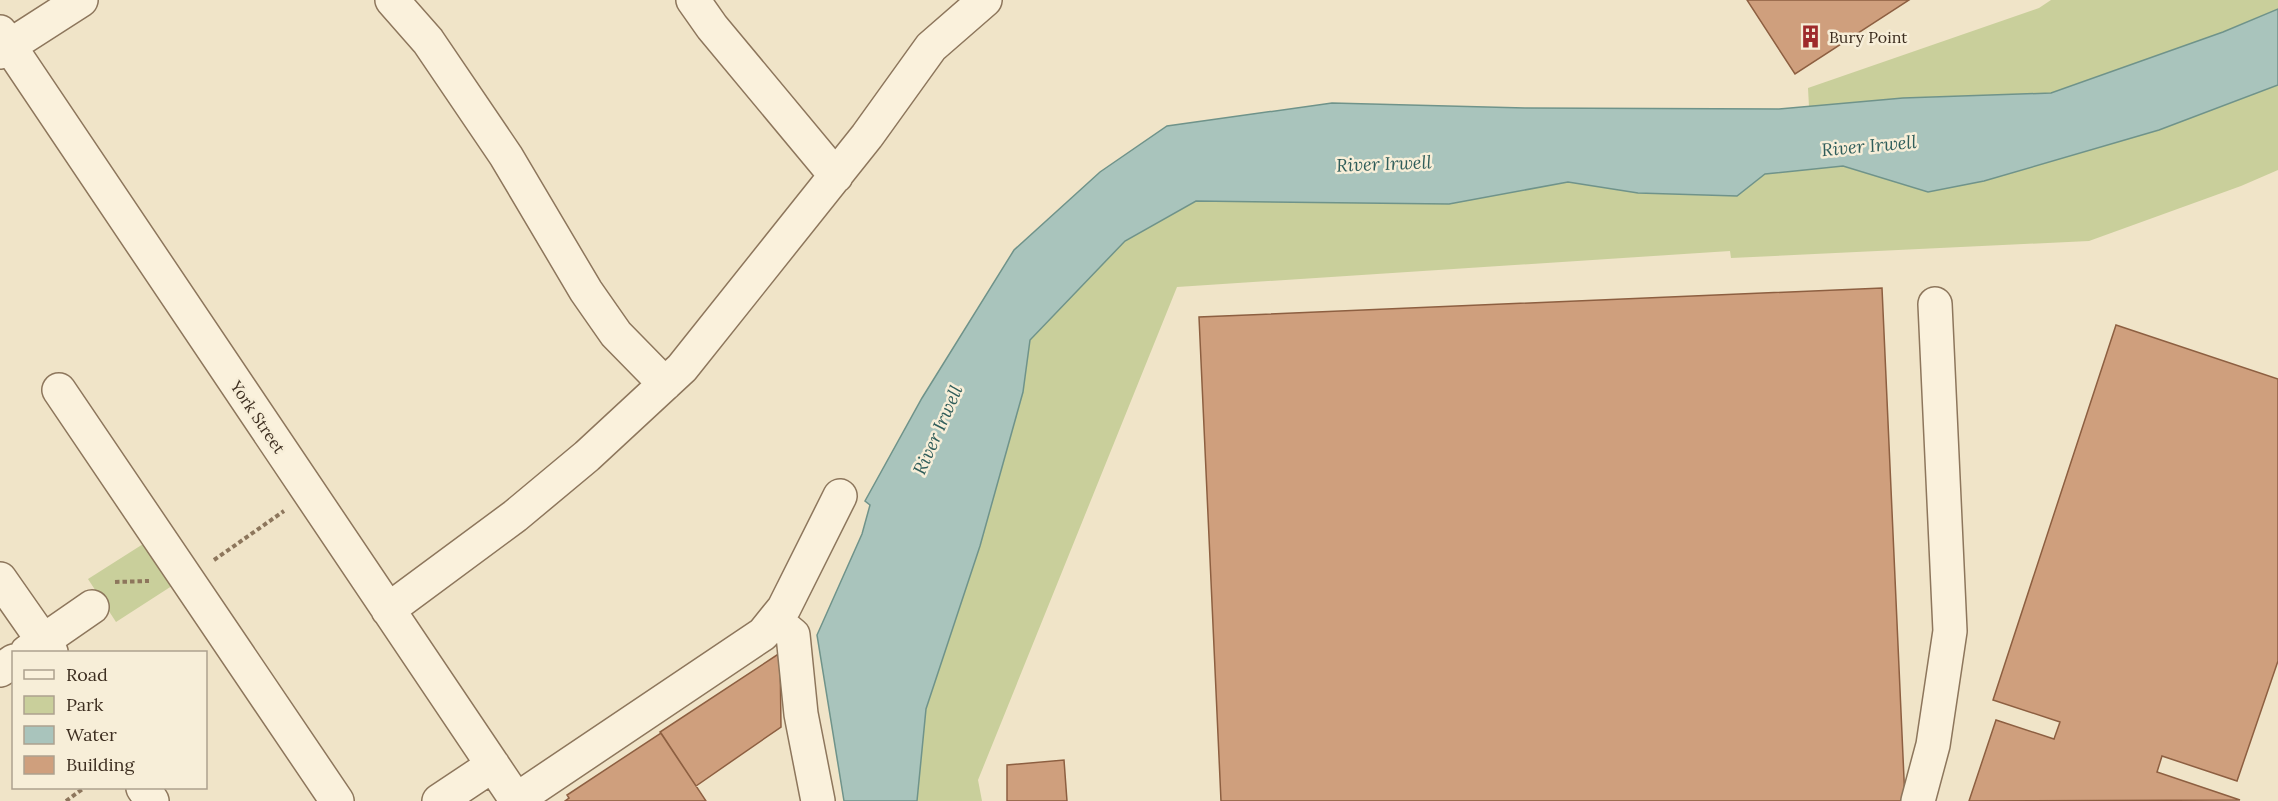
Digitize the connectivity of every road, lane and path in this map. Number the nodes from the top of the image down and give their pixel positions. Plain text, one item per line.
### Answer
1 (81, 0) edge
2 (392, 0) edge
3 (693, 0) edge
4 (985, 0) edge
5 (3, 43) edge
6 (836, 176) junction
7 (1935, 304) dead end
8 (665, 384) junction
9 (59, 390) dead end
10 (840, 496) dead end
11 (0, 579) edge
12 (92, 607) dead end
13 (388, 610) junction
14 (775, 620) junction
15 (40, 649) edge
16 (493, 765) junction
17 (83, 789) edge
18 (516, 800) edge
19 (66, 801) edge
20 (337, 801) edge
21 (439, 801) edge
22 (818, 801) edge
23 (1918, 801) edge

1 - 5 street
2 - 8 street
3 - 6 street
4 - 6 street
5 - 13 street, York Street
6 - 8 street
7 - 23 street
8 - 13 street
9 - 20 street
10 - 14 street
11 - 15 street
12 - 15 street
13 - 16 street, York Street
14 - 18 street
14 - 22 street
16 - 18 street, York Street
16 - 21 street
17 - 19 path

